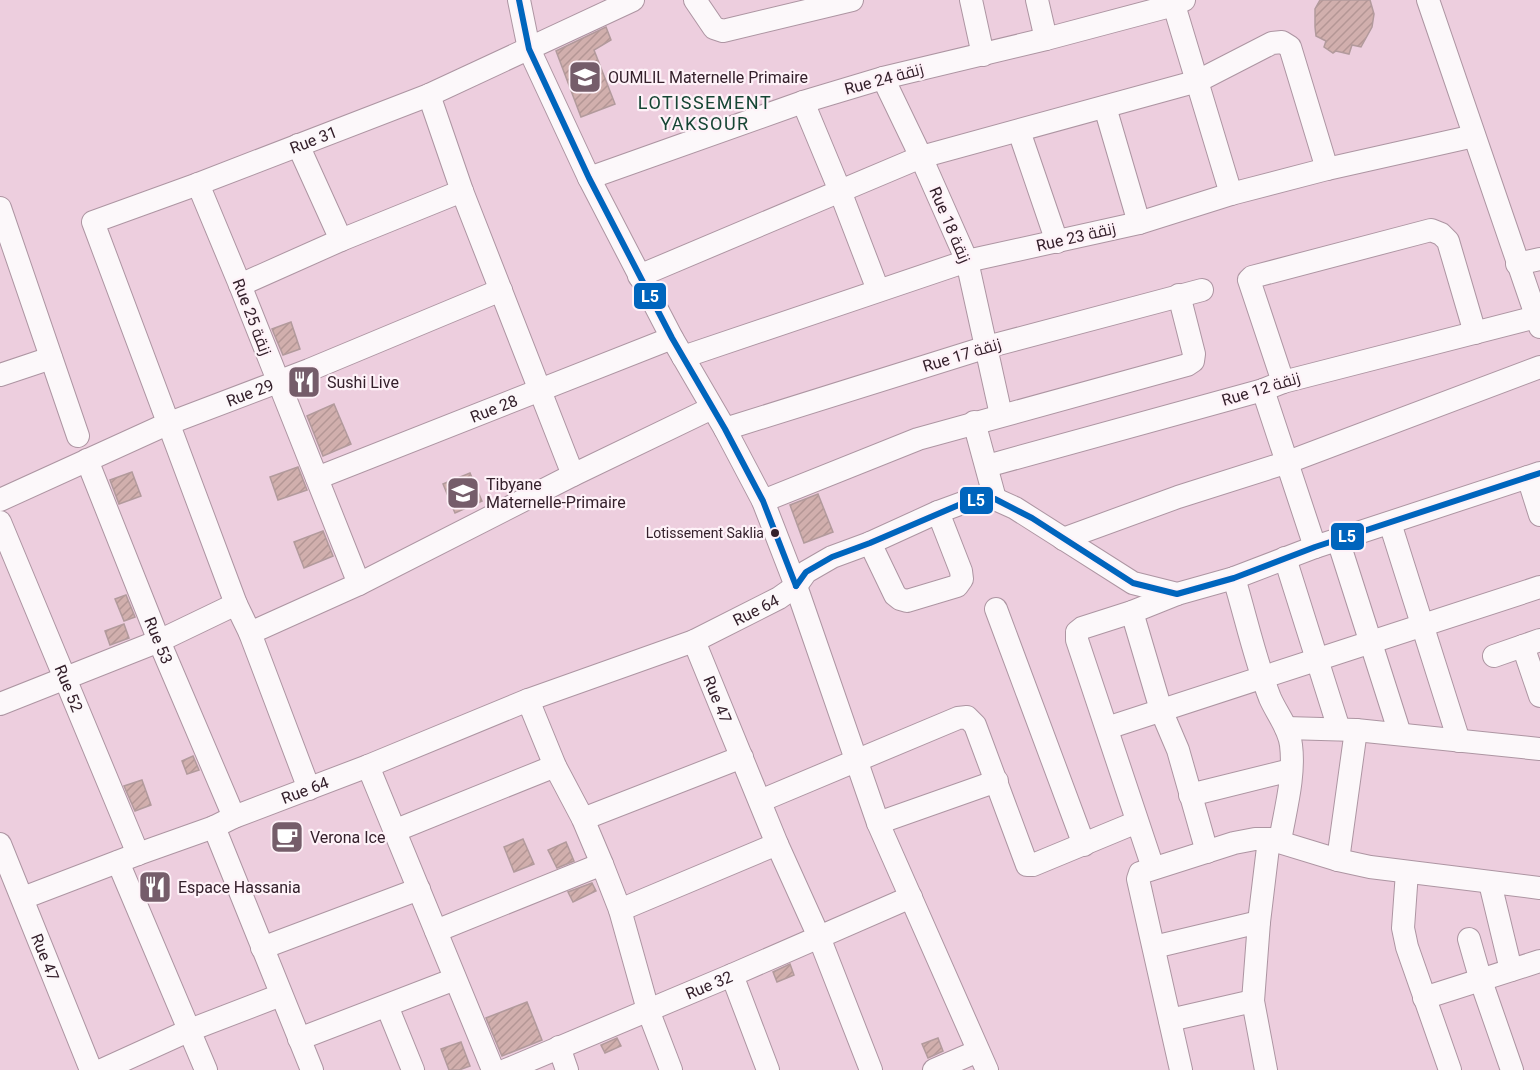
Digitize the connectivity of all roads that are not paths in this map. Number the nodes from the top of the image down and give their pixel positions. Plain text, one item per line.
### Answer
1 (519, 0) edge
2 (632, 0) edge
3 (695, 0) edge
4 (853, 0) edge
5 (971, 0) edge
6 (1037, 0) edge
7 (1428, 0) edge
8 (1179, 2) edge
9 (1046, 39) junction
10 (529, 49) junction
11 (983, 55) junction
12 (883, 78) junction
13 (1198, 81) junction
14 (429, 94) junction
15 (803, 102) junction
16 (1105, 107) junction
17 (1019, 131) junction
18 (1474, 136) junction
19 (298, 145) junction
20 (921, 157) junction
21 (1327, 168) junction
22 (589, 178) junction
23 (198, 184) junction
24 (462, 190) junction
25 (840, 191) junction
26 (1231, 194) junction
27 (2, 222) edge
28 (1138, 222) junction
29 (341, 240) junction
30 (1057, 242) junction
31 (1540, 259) edge
32 (967, 261) junction
33 (1517, 264) junction
34 (639, 276) junction
35 (240, 285) junction
36 (501, 290) junction
37 (878, 290) junction
38 (1202, 290) dead end
39 (1179, 296) junction
40 (1538, 322) edge
41 (1476, 333) junction
42 (677, 347) junction
43 (987, 347) junction
44 (51, 358) junction
45 (1540, 367) edge
46 (0, 375) edge
47 (278, 381) junction
48 (1273, 386) junction
49 (540, 390) junction
50 (712, 408) junction
51 (1001, 414) junction
52 (974, 422) junction
53 (167, 424) junction
54 (725, 429) junction
55 (78, 436) dead end
56 (87, 460) junction
57 (1288, 462) junction
58 (987, 466) junction
59 (573, 475) junction
60 (1534, 475) edge
61 (317, 478) junction
62 (995, 499) junction
63 (0, 500) edge
64 (763, 501) junction
65 (938, 512) junction
66 (1540, 515) edge
67 (0, 522) edge
68 (1390, 523) junction
69 (1063, 539) junction
70 (1338, 540) junction
71 (870, 543) junction
72 (1315, 547) junction
73 (1285, 558) junction
74 (1234, 578) junction
75 (359, 585) junction
76 (796, 586) junction
77 (1540, 587) edge
78 (1177, 594) junction
79 (236, 604) junction
80 (996, 609) dead end
81 (1132, 612) junction
82 (1424, 625) junction
83 (250, 633) junction
84 (159, 641) junction
85 (694, 641) junction
86 (1370, 643) junction
87 (1531, 643) edge
88 (1494, 656) dead end
89 (1316, 660) junction
90 (1263, 675) junction
91 (65, 678) junction
92 (1540, 696) edge
93 (528, 700) junction
94 (0, 704) edge
95 (1161, 710) junction
96 (1107, 728) junction
97 (1286, 728) junction
98 (1347, 729) junction
99 (1400, 734) junction
100 (1459, 741) junction
101 (1540, 748) edge
102 (742, 757) junction
103 (858, 762) junction
104 (368, 766) junction
105 (555, 766) junction
106 (1292, 770) junction
107 (997, 781) junction
108 (309, 789) junction
109 (1190, 795) junction
110 (760, 801) junction
111 (234, 817) junction
112 (584, 819) junction
113 (1137, 822) junction
114 (878, 823) junction
115 (214, 827) junction
116 (394, 831) junction
117 (1275, 840) junction
118 (0, 844) edge
119 (777, 844) junction
120 (1084, 844) junction
121 (1207, 852) junction
122 (128, 858) junction
123 (1338, 860) junction
124 (602, 864) junction
125 (1145, 871) junction
126 (1407, 872) junction
127 (1490, 883) junction
128 (1540, 888) edge
129 (419, 889) junction
130 (911, 897) junction
131 (23, 898) junction
132 (620, 910) junction
133 (1259, 922) junction
134 (436, 931) junction
135 (819, 937) junction
136 (1469, 939) dead end
137 (1154, 947) junction
138 (262, 948) junction
139 (1540, 961) edge
140 (1511, 970) junction
141 (732, 975) junction
142 (456, 979) junction
143 (1481, 981) junction
144 (281, 995) junction
145 (1424, 998) junction
146 (1252, 1001) junction
147 (387, 1006) junction
148 (648, 1010) junction
149 (1170, 1020) junction
150 (190, 1030) junction
151 (299, 1039) junction
152 (559, 1047) junction
153 (983, 1060) edge
154 (91, 1070) edge
155 (102, 1070) edge
156 (206, 1070) edge
157 (312, 1070) edge
158 (413, 1070) edge
159 (493, 1070) edge
160 (506, 1070) edge
161 (567, 1070) edge
162 (671, 1070) edge
163 (768, 1070) edge
164 (871, 1070) edge
165 (934, 1070) edge
166 (1181, 1070) edge
167 (1266, 1070) edge
168 (1450, 1070) edge
169 (1512, 1070) edge

1 - 10 street
2 - 10 street, Rue 31
3 - 4 street
5 - 11 street
6 - 9 street
7 - 18 street
8 - 9 street, Rue 24 زنقة
8 - 13 street
9 - 11 street, Rue 24 زنقة
10 - 14 street, Rue 31
10 - 22 street
11 - 12 street, Rue 24 زنقة
12 - 15 street, Rue 24 زنقة
12 - 20 street, Rue 18 زنقة
13 - 16 street
13 - 21 street
13 - 26 street
14 - 19 street, Rue 31
14 - 24 street
15 - 22 street, Rue 24 زنقة
15 - 25 street
16 - 17 street
16 - 28 street
17 - 20 street
17 - 30 street
18 - 21 street, Rue 23 زنقة
18 - 33 street
19 - 23 street, Rue 31
19 - 29 street
20 - 25 street
20 - 32 street, Rue 18 زنقة
21 - 26 street, Rue 23 زنقة
22 - 34 street
23 - 35 street, Rue 25 زنقة
23 - 53 street, Rue 31
24 - 29 street
24 - 36 street
25 - 34 street
25 - 37 street
26 - 28 street, Rue 23 زنقة
27 - 44 street
28 - 30 street, Rue 23 زنقة
29 - 35 street
30 - 32 street, Rue 23 زنقة
31 - 33 street
32 - 37 street, Rue 23 زنقة
32 - 43 street, Rue 18 زنقة
33 - 40 street
34 - 42 street
35 - 47 street, Rue 25 زنقة
36 - 47 street, Rue 29
36 - 49 street
37 - 42 street, Rue 23 زنقة
38 - 39 street, Rue 17 زنقة
39 - 43 street, Rue 17 زنقة
39 - 51 street
40 - 41 street, Rue 12 زنقة
41 - 48 street, Rue 12 زنقة
41 - 48 street
42 - 49 street, Rue 28
42 - 50 street
43 - 51 street, Rue 18 زنقة
43 - 54 street, Rue 17 زنقة
44 - 46 street
44 - 55 street
45 - 57 street
47 - 53 street, Rue 29
47 - 61 street, Rue 25 زنقة
48 - 57 street
48 - 58 street, Rue 12 زنقة
49 - 59 street
49 - 61 street, Rue 28
50 - 54 street
50 - 59 street
51 - 52 street
52 - 58 street
52 - 64 street
53 - 56 street, Rue 29
53 - 79 street
54 - 64 street
56 - 63 street, Rue 29
56 - 84 street, Rue 53
57 - 69 street
57 - 72 street
58 - 62 street
59 - 75 street
60 - 66 street
60 - 68 street
61 - 75 street, Rue 25 زنقة
62 - 65 street, Rue 64
62 - 69 street
64 - 76 street
65 - 71 street, Rue 64
65 - 71 street
67 - 91 street, Rue 52
68 - 70 street
68 - 82 street
69 - 78 street
70 - 72 street
70 - 86 street
71 - 76 street, Rue 64
72 - 73 street
73 - 74 street
73 - 89 street
74 - 78 street
74 - 90 street
75 - 83 street
76 - 85 street, Rue 64
76 - 103 street
77 - 82 street
78 - 81 street
79 - 83 street
79 - 84 street
80 - 120 street
81 - 95 street
81 - 96 street
82 - 86 street
82 - 100 street
83 - 108 street
84 - 91 street
84 - 111 street, Rue 53
85 - 93 street, Rue 64
85 - 102 street, Rue 47
86 - 89 street
86 - 99 street
87 - 88 street
87 - 92 street
89 - 90 street
89 - 98 street
90 - 95 street
90 - 97 street
91 - 94 street
91 - 122 street, Rue 52
93 - 104 street, Rue 64
93 - 105 street
95 - 96 street
95 - 109 street
96 - 113 street
97 - 98 street
97 - 106 street
98 - 99 street
98 - 123 street
99 - 100 street
100 - 101 street
102 - 110 street, Rue 47
102 - 112 street
103 - 107 street
103 - 110 street
103 - 114 street
104 - 108 street, Rue 64
104 - 116 street
105 - 112 street
105 - 116 street
106 - 109 street
106 - 117 street
107 - 114 street
107 - 120 street
108 - 111 street, Rue 64
109 - 121 street
110 - 119 street, Rue 47
111 - 115 street, Rue 64
112 - 124 street
113 - 120 street
113 - 125 street
114 - 130 street
115 - 122 street, Rue 64
115 - 138 street
116 - 129 street
117 - 121 street
117 - 123 street
117 - 133 street
118 - 131 street, Rue 47
119 - 132 street
119 - 135 street, Rue 47
121 - 125 street
122 - 131 street, Rue 64
122 - 150 street, Rue 52
123 - 126 street
124 - 132 street
124 - 134 street
125 - 137 street
126 - 127 street
126 - 145 street
127 - 128 street
127 - 140 street
129 - 134 street
129 - 138 street
130 - 135 street, Rue 32
130 - 153 street
131 - 154 street, Rue 47
132 - 148 street
133 - 137 street
133 - 146 street
134 - 142 street
135 - 141 street, Rue 32
135 - 164 street, Rue 47
136 - 143 street
137 - 149 street
138 - 144 street
139 - 140 street
140 - 143 street
141 - 148 street, Rue 32
141 - 163 street
142 - 147 street
142 - 159 street
143 - 145 street
143 - 169 street
144 - 150 street
144 - 151 street
145 - 168 street
146 - 149 street
146 - 167 street
147 - 151 street
147 - 158 street
148 - 152 street, Rue 32
148 - 162 street
149 - 166 street
150 - 155 street
150 - 156 street, Rue 52
151 - 157 street
152 - 160 street, Rue 32
152 - 161 street
153 - 165 street

